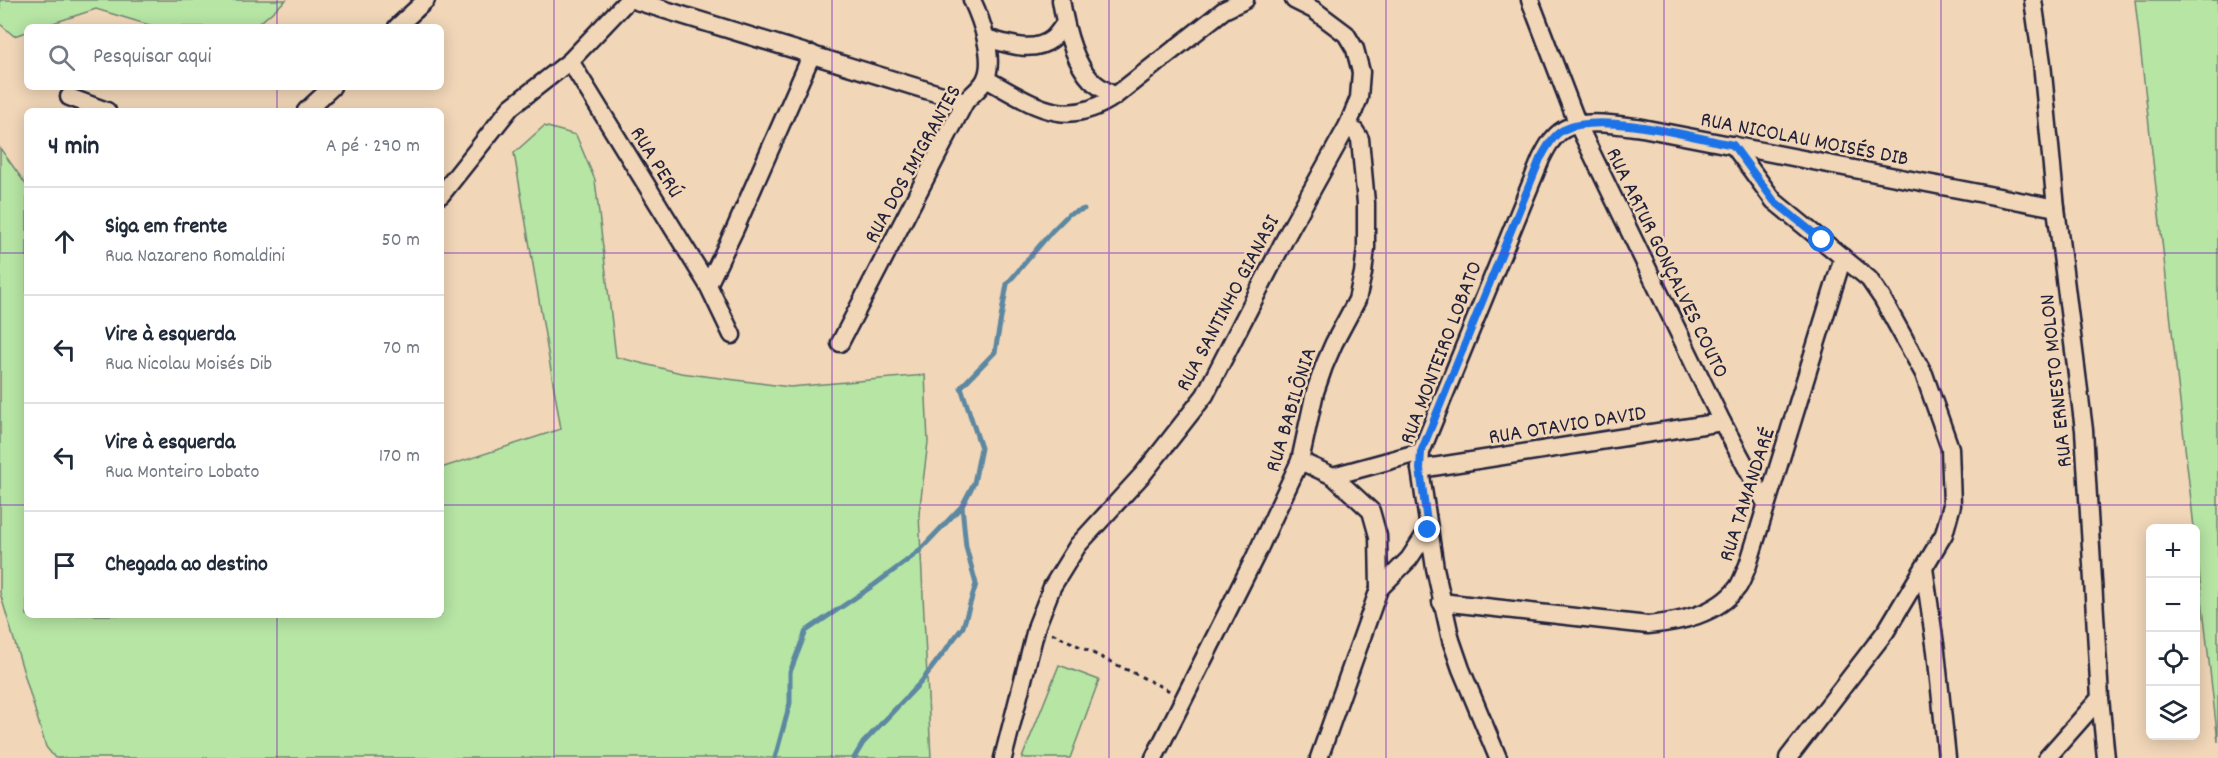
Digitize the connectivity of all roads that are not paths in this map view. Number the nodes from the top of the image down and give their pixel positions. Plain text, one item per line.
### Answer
1 (426, 0) edge
2 (628, 0) edge
3 (633, 0) edge
4 (972, 0) edge
5 (1061, 0) edge
6 (1245, 0) edge
7 (1294, 0) edge
8 (1530, 0) edge
9 (2033, 0) edge
10 (1065, 23) junction
11 (400, 24) edge
12 (986, 38) junction
13 (812, 54) junction
14 (570, 61) junction
15 (986, 79) junction
16 (329, 90) edge
17 (1115, 96) junction
18 (69, 97) dead end
19 (965, 102) junction
20 (99, 108) edge
21 (309, 108) edge
22 (1348, 125) junction
23 (1578, 125) junction
24 (1551, 142) joint
25 (1733, 145) junction
26 (444, 191) edge
27 (2056, 208) junction
28 (1843, 257) junction
29 (708, 285) junction
30 (732, 335) dead end
31 (840, 343) dead end
32 (1722, 422) junction
33 (1300, 461) junction
34 (1421, 461) junction
35 (1333, 476) junction
36 (1766, 504) junction
37 (1428, 530) junction
38 (1924, 568) junction
39 (1379, 589) junction
40 (1441, 602) junction
41 (2100, 698) junction
42 (1003, 758) edge
43 (1154, 758) edge
44 (1319, 758) edge
45 (1498, 758) edge
46 (1788, 758) edge
47 (1947, 758) edge
48 (2047, 758) edge
49 (2106, 758) edge

1 - 11 street
2 - 14 street
3 - 13 street
4 - 12 street, RUA DOS IMIGRANTES
5 - 10 street
6 - 17 street
7 - 22 street, RUA SANTINHO GIANASI
8 - 23 street, RUA ARTUR GONÇALVES COUTO
9 - 27 street, RUA ERNESTO MOLON
10 - 12 street
10 - 17 street
12 - 15 street, RUA DOS IMIGRANTES
13 - 19 street
13 - 29 street
14 - 26 street
14 - 29 street, RUA PERÚ
15 - 17 street
15 - 19 street, RUA DOS IMIGRANTES
16 - 21 street
18 - 20 street
19 - 31 street, RUA DOS IMIGRANTES
22 - 33 street, RUA BABILÔNIA
22 - 42 street, RUA SANTINHO GIANASI
23 - 24 street, RUA NICOLAU MOISÉS DIB
23 - 25 street, RUA NICOLAU MOISÉS DIB
23 - 32 street, RUA ARTUR GONÇALVES COUTO
24 - 34 street, RUA MONTEIRO LOBATO
25 - 27 street, RUA NICOLAU MOISÉS DIB
25 - 28 street
27 - 41 street, RUA ERNESTO MOLON
28 - 36 street, RUA TAMANDARÉ
28 - 38 street
29 - 30 street, RUA PERÚ
32 - 34 street, RUA OTAVIO DAVID
32 - 36 street, RUA ARTUR GONÇALVES COUTO
33 - 35 street
33 - 43 street, RUA BABILÔNIA
34 - 35 street, RUA OTAVIO DAVID
34 - 37 street, RUA MONTEIRO LOBATO
35 - 39 street
36 - 40 street, RUA TAMANDARÉ
37 - 39 street
37 - 40 street, RUA MONTEIRO LOBATO
38 - 46 street
38 - 47 street
39 - 44 street
40 - 45 street, RUA MONTEIRO LOBATO
41 - 48 street
41 - 49 street, RUA ERNESTO MOLON

